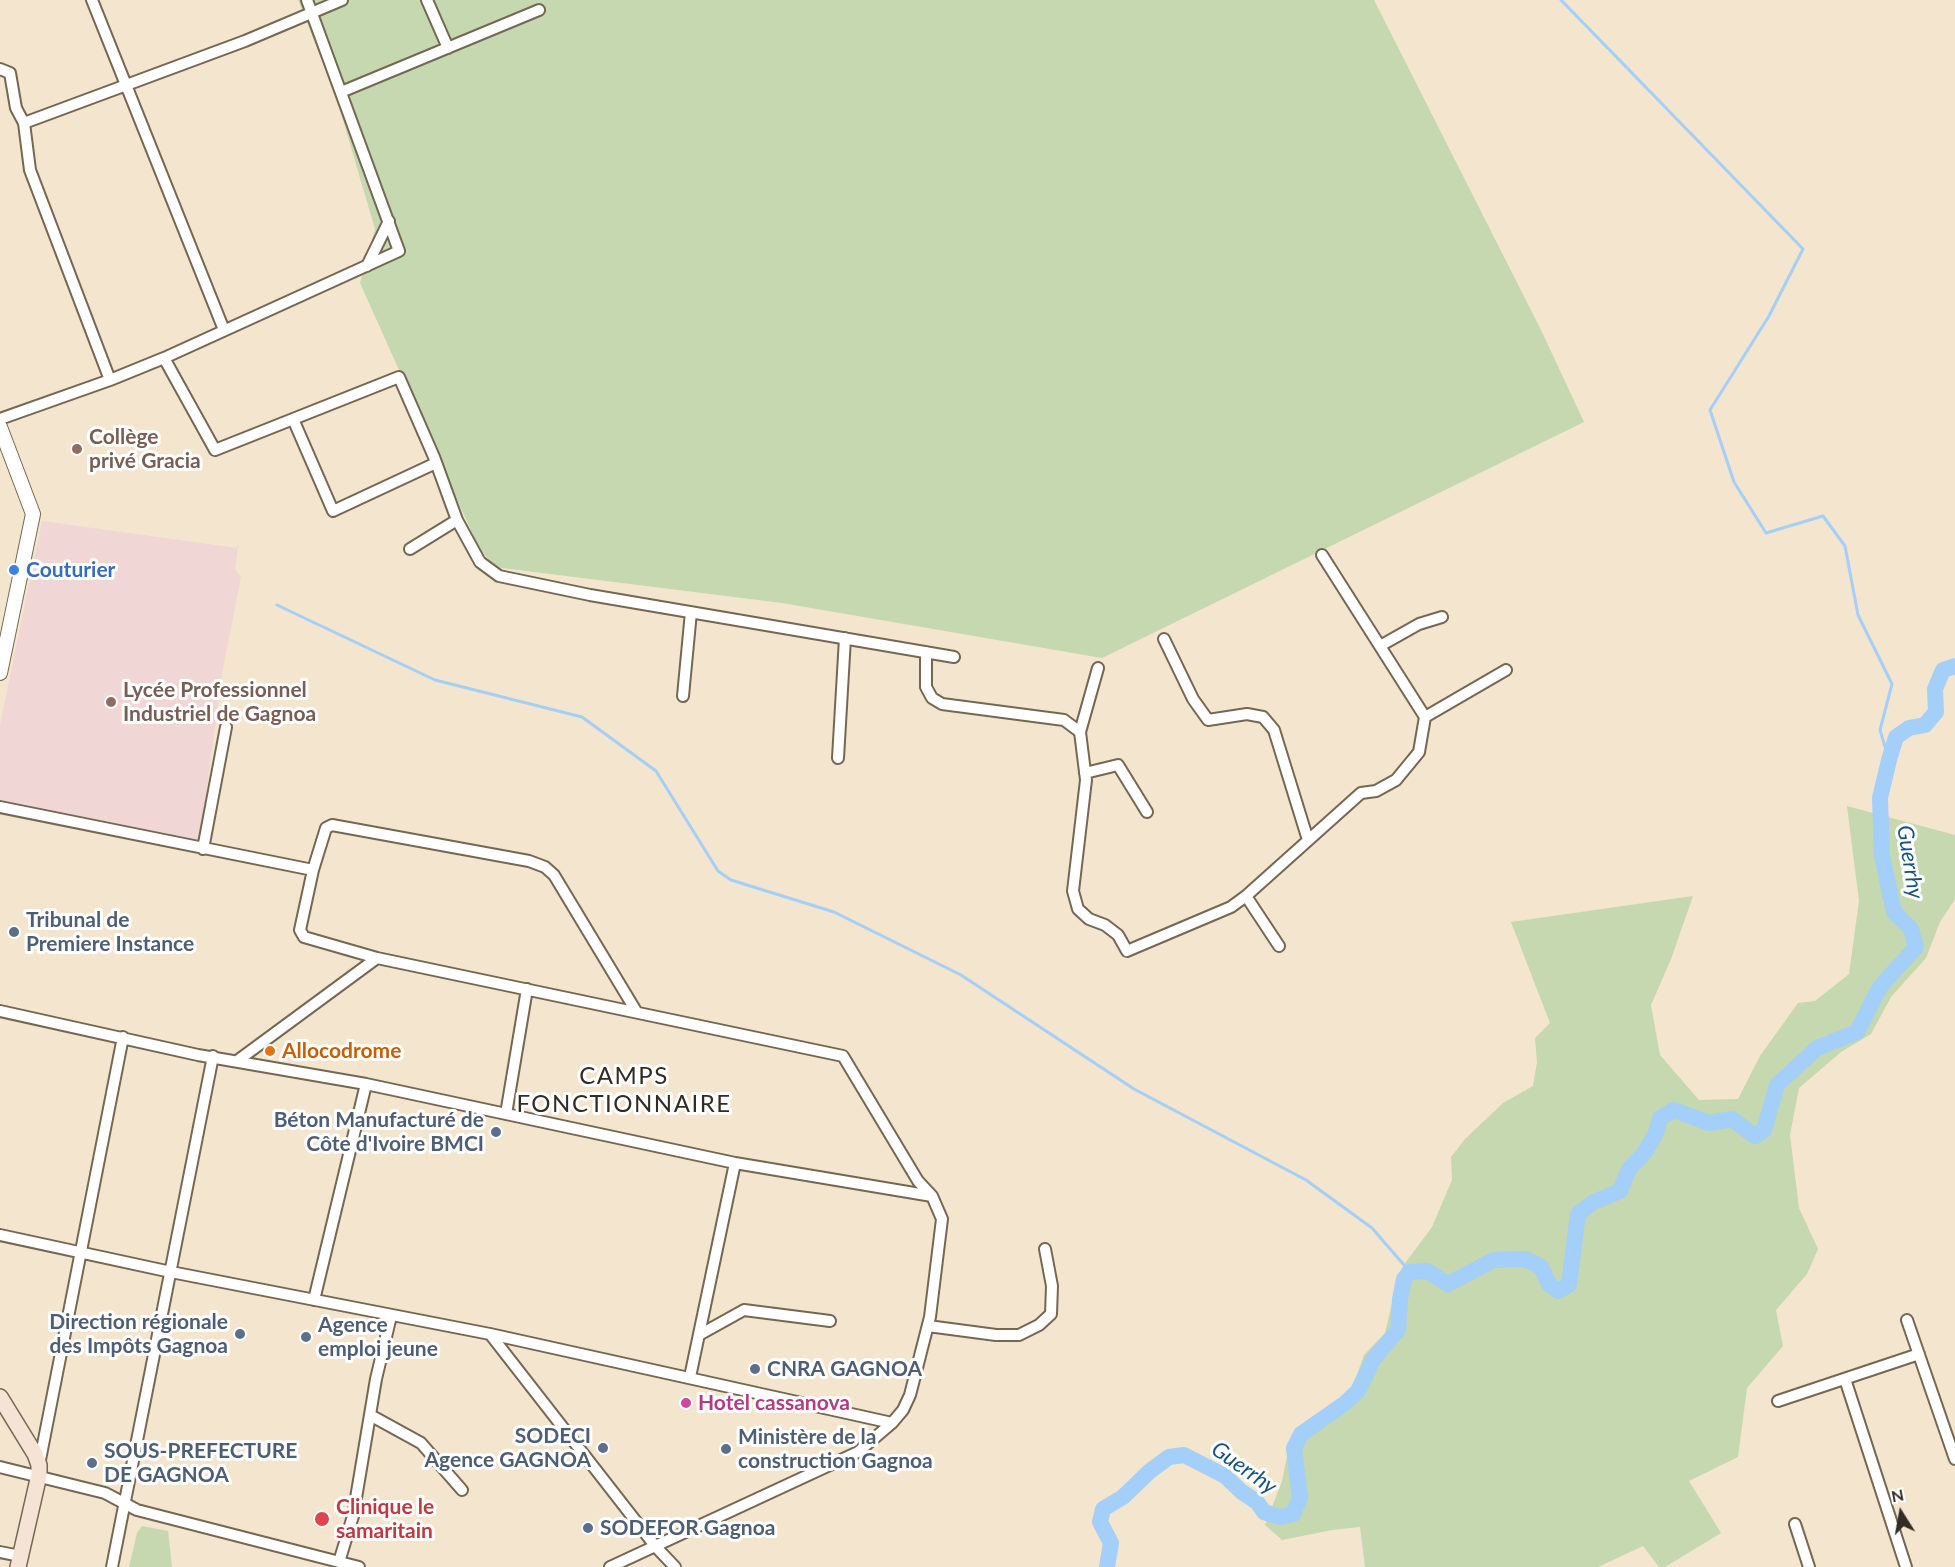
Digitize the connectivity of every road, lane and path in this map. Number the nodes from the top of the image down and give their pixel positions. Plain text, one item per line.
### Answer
1 (92, 0) edge
2 (307, 0) edge
3 (342, 0) edge
4 (427, 0) edge
5 (539, 10) dead end
6 (313, 13) junction
7 (448, 48) junction
8 (0, 69) edge
9 (127, 86) junction
10 (341, 92) junction
11 (24, 123) junction
12 (388, 221) junction
13 (367, 266) junction
14 (224, 330) junction
15 (164, 358) junction
16 (110, 380) junction
17 (0, 419) edge
18 (293, 419) junction
19 (0, 427) edge
20 (436, 463) junction
21 (457, 520) junction
22 (410, 549) dead end
23 (1322, 555) dead end
24 (691, 612) junction
25 (1442, 617) dead end
26 (845, 638) junction
27 (1164, 639) dead end
28 (1380, 646) junction
29 (926, 652) junction
30 (954, 657) dead end
31 (1098, 668) dead end
32 (1506, 670) dead end
33 (0, 673) edge
34 (682, 696) dead end
35 (1425, 717) junction
36 (226, 727) dead end
37 (1080, 732) junction
38 (838, 758) dead end
39 (1085, 773) junction
40 (0, 807) edge
41 (1147, 812) dead end
42 (1308, 840) junction
43 (203, 849) junction
44 (313, 870) junction
45 (1245, 896) junction
46 (1279, 946) dead end
47 (377, 958) junction
48 (527, 989) junction
49 (0, 1011) edge
50 (636, 1011) junction
51 (123, 1037) junction
52 (213, 1056) junction
53 (237, 1061) junction
54 (366, 1084) junction
55 (506, 1114) junction
56 (735, 1163) junction
57 (932, 1196) junction
58 (0, 1235) edge
59 (1045, 1249) dead end
60 (82, 1253) junction
61 (171, 1272) junction
62 (314, 1300) junction
63 (391, 1316) junction
64 (1907, 1320) dead end
65 (830, 1321) dead end
66 (928, 1326) junction
67 (490, 1334) junction
68 (699, 1335) junction
69 (1919, 1354) junction
70 (690, 1377) junction
71 (1845, 1379) junction
72 (0, 1397) edge
73 (1778, 1401) dead end
74 (370, 1415) junction
75 (892, 1423) junction
76 (1955, 1459) edge
77 (0, 1467) edge
78 (39, 1470) junction
79 (462, 1490) dead end
80 (125, 1505) junction
81 (1795, 1524) dead end
82 (656, 1548) junction
83 (0, 1552) edge
84 (19, 1562) edge
85 (339, 1562) junction
86 (112, 1567) edge
87 (359, 1567) edge
88 (610, 1567) edge
89 (675, 1567) edge
90 (1809, 1567) edge
91 (1906, 1567) edge

1 - 9 street
2 - 6 street
3 - 6 street
4 - 7 street
5 - 7 street
6 - 9 street
6 - 10 street
7 - 10 street
8 - 11 street
9 - 11 street
9 - 14 street
10 - 12 street
11 - 16 street
12 - 13 street
12 - 13 street
13 - 14 street
14 - 15 street
15 - 16 street
15 - 18 street
16 - 17 street
18 - 20 street
18 - 20 street
19 - 33 street
20 - 21 street
21 - 22 street
21 - 24 street
23 - 28 street
24 - 26 street
24 - 34 street
25 - 28 street
26 - 29 street
26 - 38 street
27 - 42 street
28 - 35 street
29 - 30 street
29 - 37 street
31 - 37 street
32 - 35 street
35 - 42 street
36 - 43 street
37 - 39 street
39 - 41 street
39 - 45 street
40 - 43 street
42 - 45 street
43 - 44 street
44 - 47 street
44 - 50 street
45 - 46 street
47 - 48 street
47 - 53 street
48 - 50 street
48 - 55 street
49 - 51 street
50 - 57 street
51 - 52 street
51 - 60 street
52 - 53 street
52 - 61 street
53 - 54 street
54 - 55 street
54 - 62 street
55 - 56 street
56 - 57 street
56 - 68 street
57 - 66 street
58 - 60 street
59 - 66 street
60 - 61 street
60 - 78 street
61 - 62 street
61 - 80 street
62 - 63 street
63 - 67 street
63 - 74 street
64 - 69 street
65 - 68 street
66 - 75 street
67 - 70 street
67 - 82 street
68 - 70 street
69 - 71 street
69 - 76 street
70 - 75 street
71 - 73 street
71 - 91 street
72 - 78 main road
74 - 79 street
74 - 85 street
75 - 82 street
77 - 78 street
78 - 80 street
78 - 84 main road
80 - 85 street
80 - 86 street
81 - 90 street
82 - 88 street
82 - 89 street
83 - 84 street
85 - 87 street

